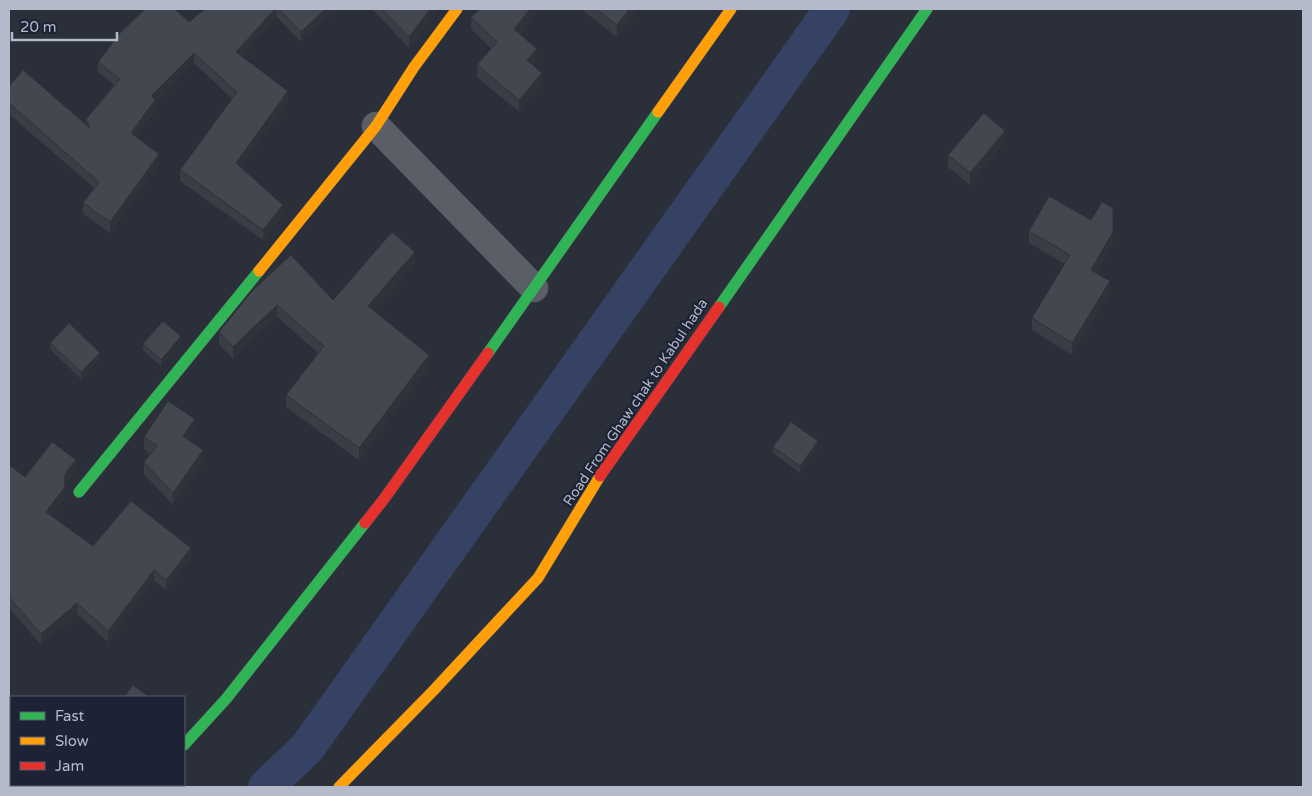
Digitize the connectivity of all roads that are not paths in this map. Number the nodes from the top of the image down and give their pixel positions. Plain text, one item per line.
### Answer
1 (457, 9) edge
2 (731, 9) edge
3 (927, 9) edge
4 (376, 126) junction
5 (534, 288) junction
6 (79, 492) dead end
7 (185, 744) edge
8 (339, 787) edge

1 - 4 street
2 - 5 street
3 - 8 street, Road From Ghaw chak to Kabul hada
4 - 5 street
4 - 6 street
5 - 7 street

